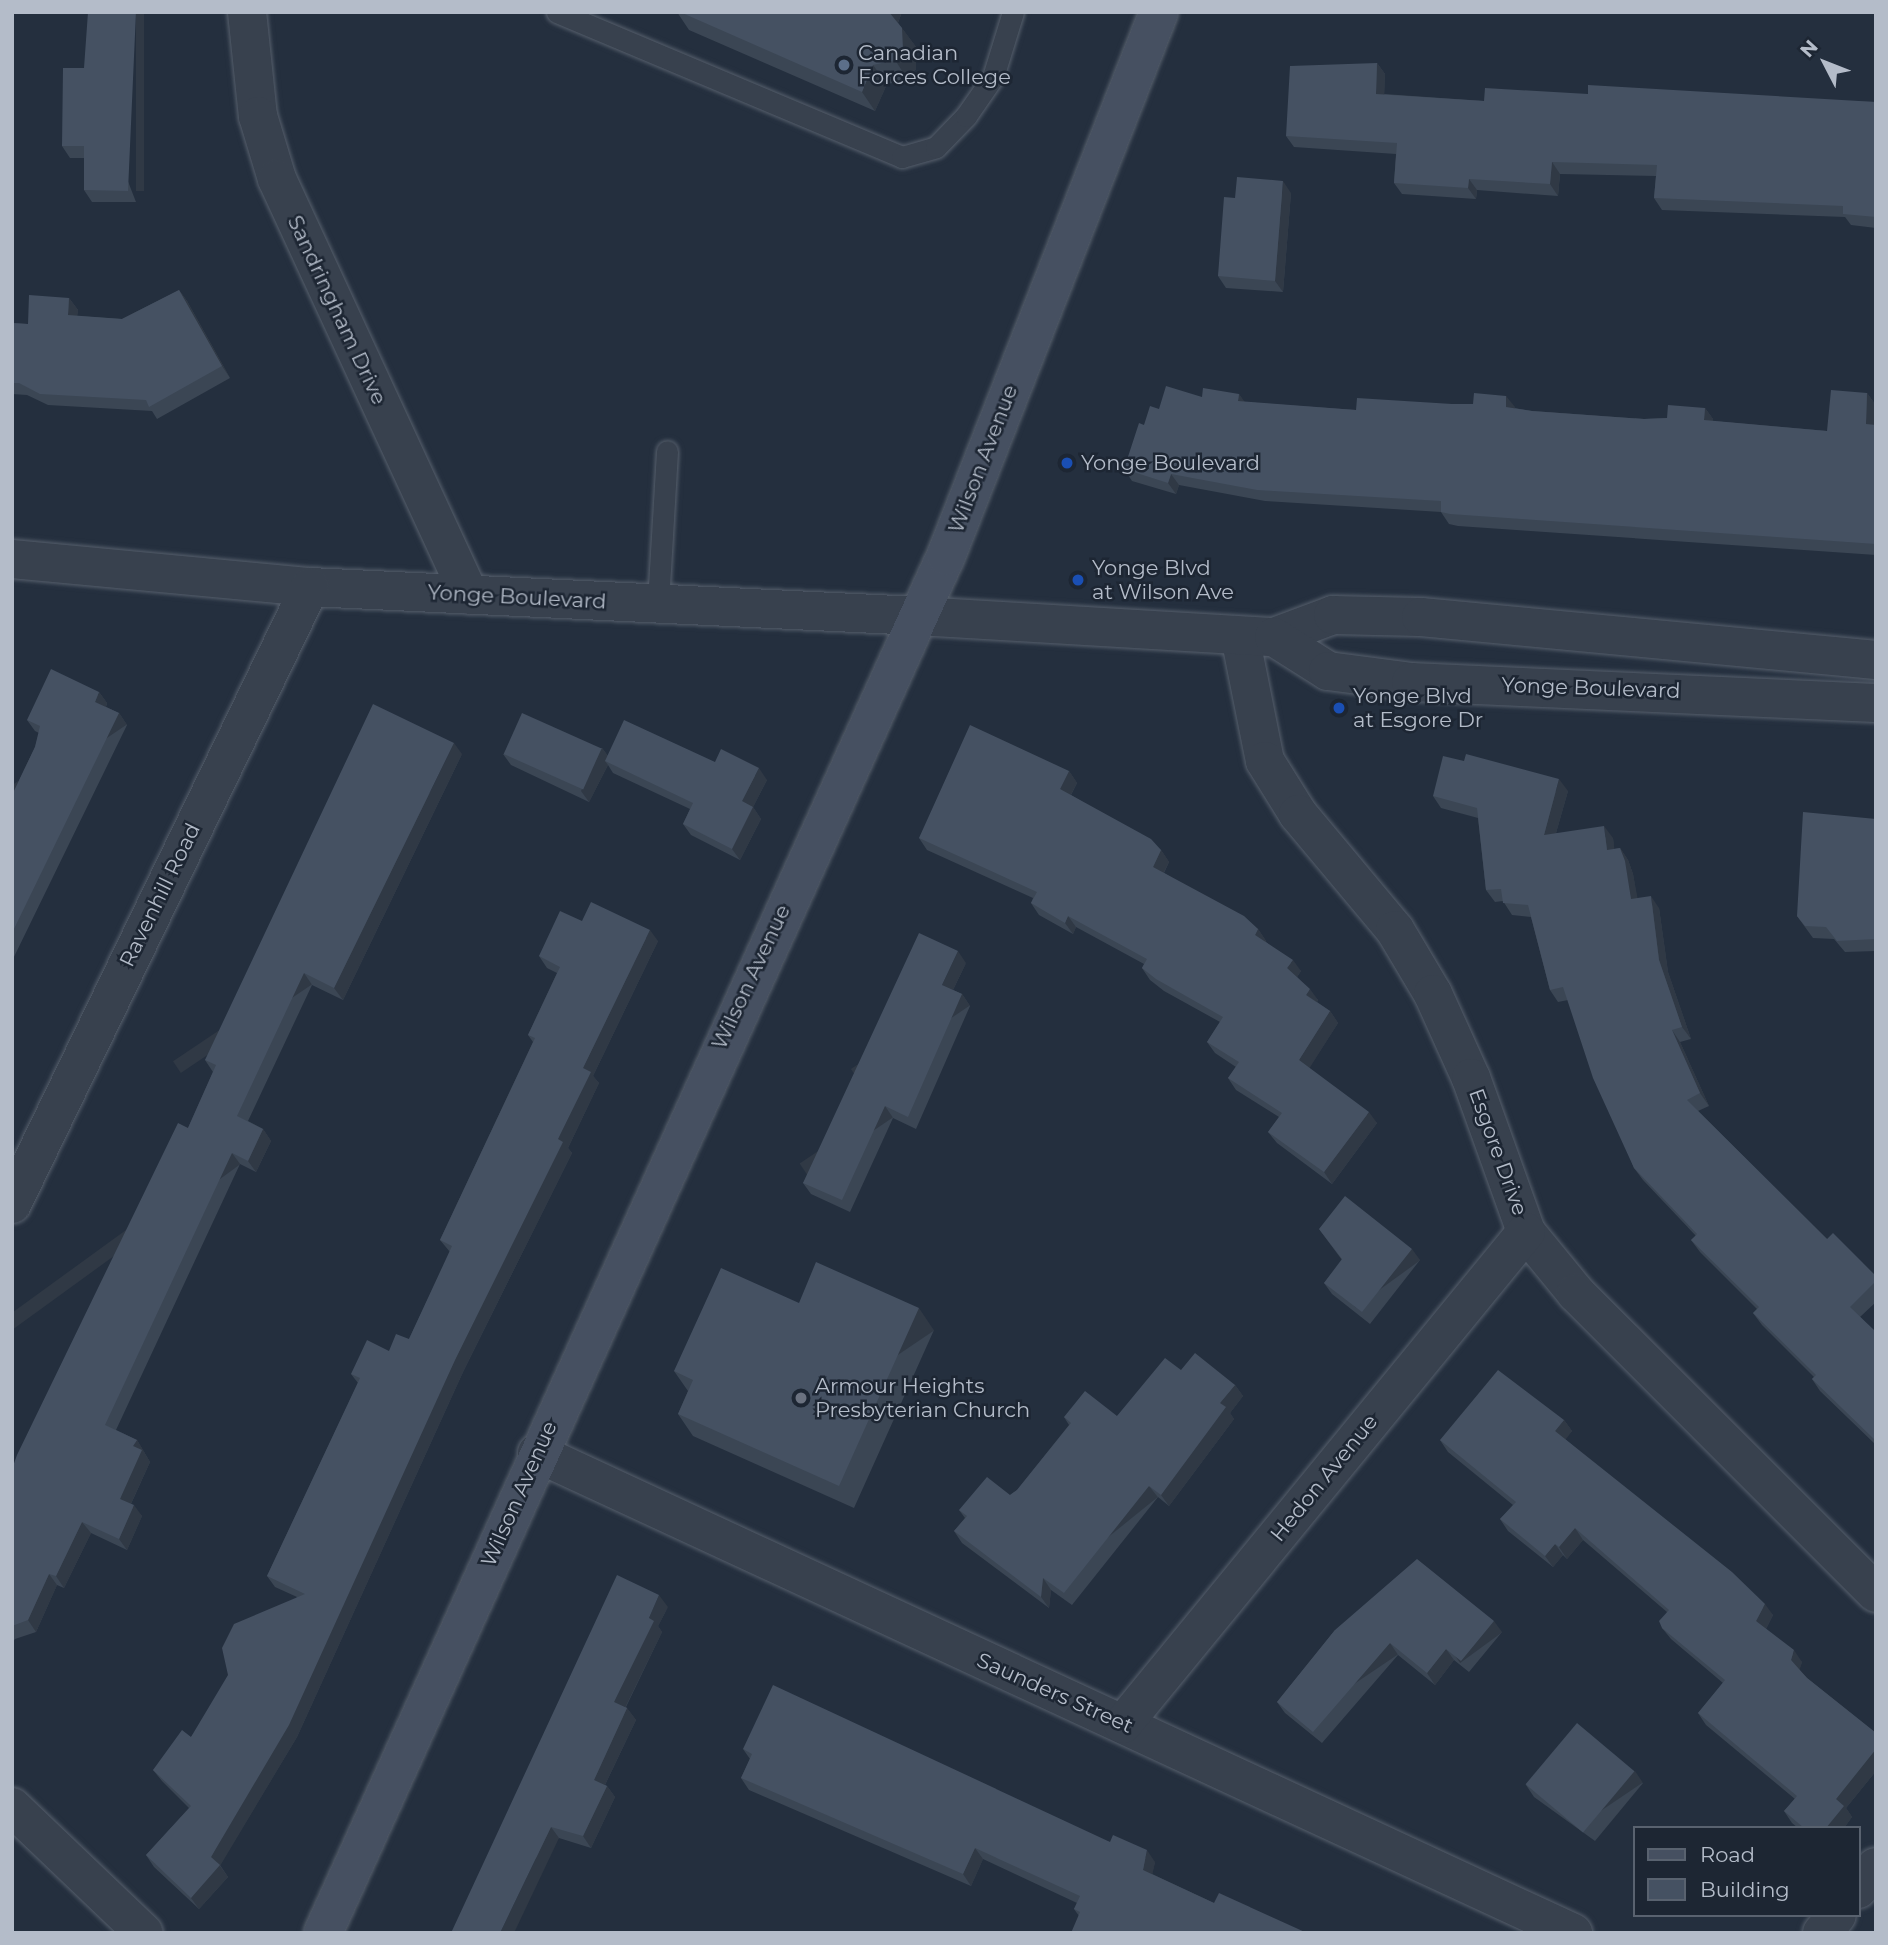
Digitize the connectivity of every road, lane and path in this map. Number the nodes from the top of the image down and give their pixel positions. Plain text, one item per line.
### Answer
1 (247, 12) edge
2 (557, 12) edge
3 (1013, 12) edge
4 (1159, 12) edge
5 (667, 451) dead end
6 (12, 559) edge
7 (310, 587) junction
8 (469, 595) junction
9 (658, 603) junction
10 (918, 617) junction
11 (1257, 637) junction
12 (1876, 660) edge
13 (1876, 704) edge
14 (12, 1204) edge
15 (1526, 1232) junction
16 (537, 1453) junction
17 (1876, 1593) edge
18 (1123, 1724) junction
19 (12, 1807) edge
20 (1876, 1867) edge
21 (1860, 1887) edge
22 (1835, 1917) edge
23 (144, 1933) edge
24 (323, 1933) edge
25 (1573, 1933) edge
26 (1822, 1933) edge

1 - 8 street, Sandringham Drive
2 - 3 lane
4 - 10 main road, Wilson Avenue
5 - 9 lane
6 - 7 street, Yonge Boulevard
7 - 8 street, Yonge Boulevard
7 - 14 street, Ravenhill Road
8 - 9 street, Yonge Boulevard
9 - 10 street, Yonge Boulevard
10 - 11 street, Yonge Boulevard
10 - 16 main road, Wilson Avenue
11 - 12 street, Yonge Boulevard
11 - 13 street, Yonge Boulevard
11 - 15 street, Esgore Drive
15 - 17 street, Esgore Drive
15 - 18 street, Hedon Avenue
16 - 18 street, Saunders Street
16 - 24 main road, Wilson Avenue
18 - 25 street, Saunders Street
19 - 23 street
20 - 21 street
22 - 26 street

